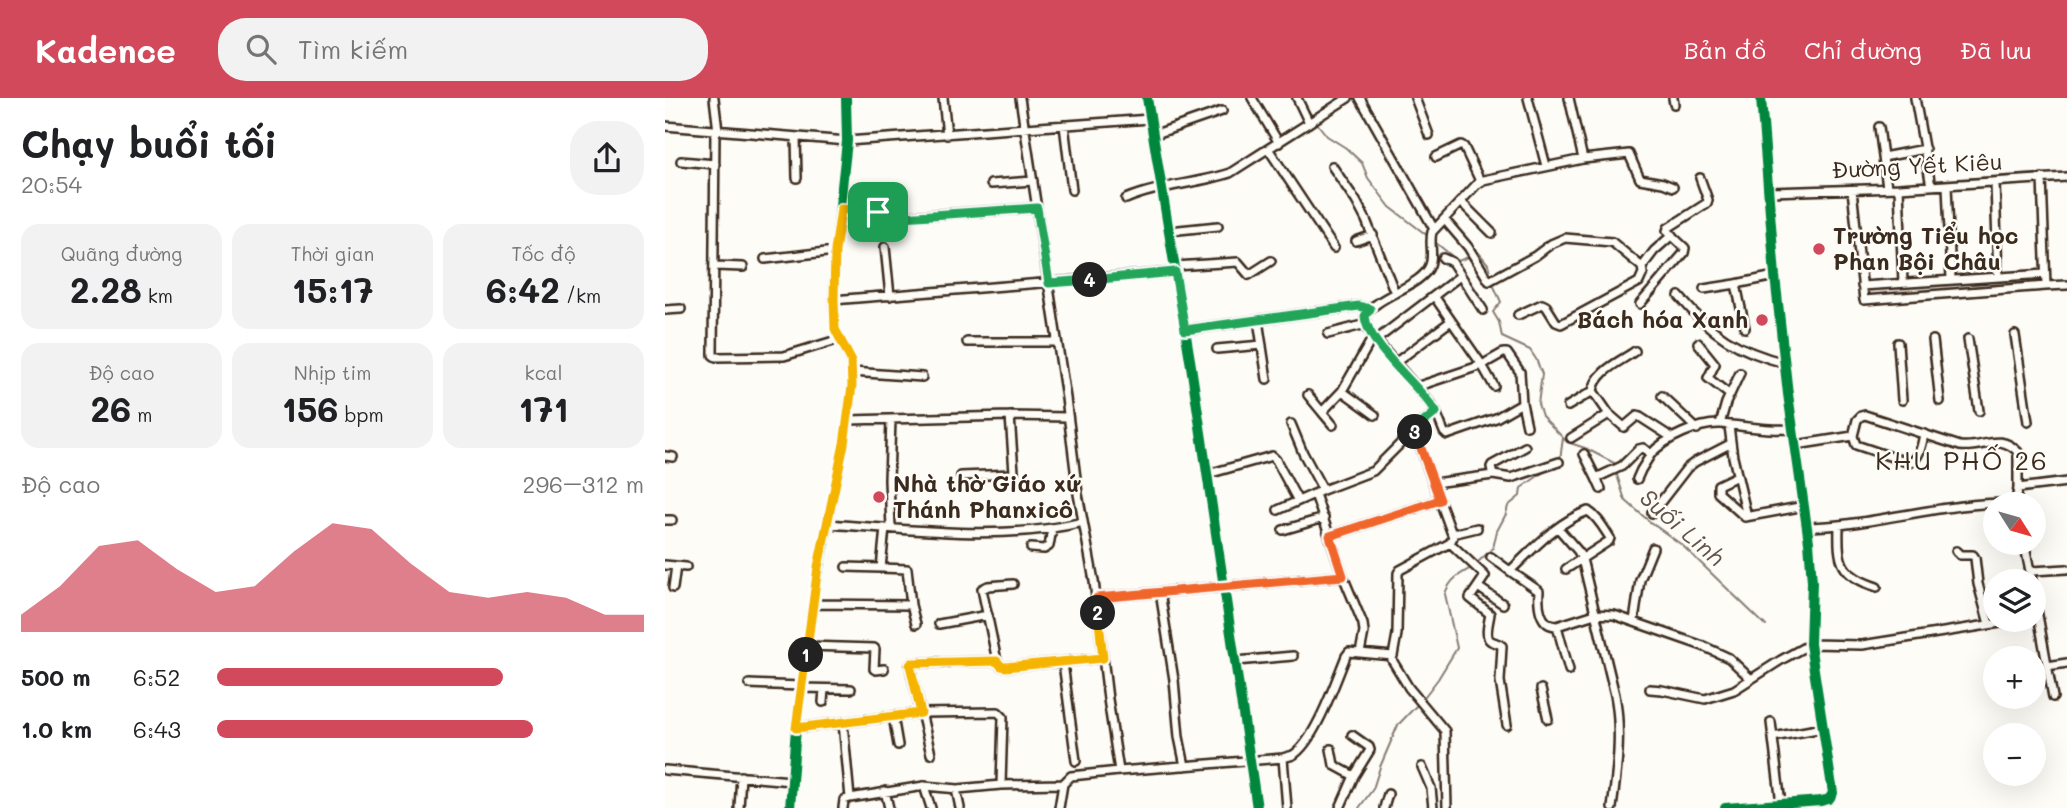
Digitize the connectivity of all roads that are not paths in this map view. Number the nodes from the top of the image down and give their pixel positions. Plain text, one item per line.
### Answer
1 (714, 98) edge
2 (846, 98) edge
3 (943, 98) edge
4 (1020, 98) edge
5 (1147, 98) edge
6 (1252, 98) edge
7 (1297, 98) edge
8 (1360, 98) edge
9 (1415, 98) edge
10 (1528, 98) edge
11 (1569, 98) edge
12 (1761, 98) edge
13 (1915, 98) edge
14 (1343, 99) edge
15 (1222, 111) dead end
16 (1150, 119) junction
17 (1309, 123) junction
18 (1064, 125) junction
19 (665, 126) edge
20 (1879, 127) dead end
21 (1024, 128) junction
22 (717, 131) junction
23 (947, 135) junction
24 (1153, 135) junction
25 (1429, 135) dead end
26 (796, 137) junction
27 (847, 141) junction
28 (1279, 143) junction
29 (1925, 149) junction
30 (1269, 150) junction
31 (1436, 157) dead end
32 (1883, 157) junction
33 (1583, 159) junction
34 (681, 161) dead end
35 (715, 164) junction
36 (1332, 166) dead end
37 (1546, 166) junction
38 (2067, 177) edge
39 (797, 178) dead end
40 (1700, 178) dead end
41 (2042, 178) junction
42 (1033, 181) junction
43 (1480, 181) junction
44 (1995, 182) junction
45 (991, 184) dead end
46 (1947, 185) junction
47 (1931, 186) junction
48 (1673, 187) dead end
49 (1162, 188) junction
50 (1887, 188) junction
51 (1899, 188) junction
52 (1072, 190) dead end
53 (1852, 190) junction
54 (1768, 191) junction
55 (1126, 199) dead end
56 (1461, 202) junction
57 (1037, 208) junction
58 (841, 209) junction
59 (1444, 219) junction
60 (1218, 226) dead end
61 (1169, 231) junction
62 (1492, 233) dead end
63 (1373, 234) junction
64 (1432, 234) junction
65 (1672, 235) junction
66 (1356, 241) dead end
67 (885, 247) dead end
68 (1334, 248) dead end
69 (835, 251) junction
70 (1444, 258) dead end
71 (765, 259) dead end
72 (1271, 261) dead end
73 (715, 266) junction
74 (743, 267) dead end
75 (1642, 267) junction
76 (1175, 269) junction
77 (2045, 274) junction
78 (1460, 276) junction
79 (1775, 276) junction
80 (1998, 277) junction
81 (1951, 280) junction
82 (1049, 283) junction
83 (1903, 283) junction
84 (1737, 284) junction
85 (2067, 285) edge
86 (1862, 286) junction
87 (2046, 286) junction
88 (1705, 289) dead end
89 (1395, 293) junction
90 (890, 296) junction
91 (1434, 296) junction
92 (1679, 296) dead end
93 (834, 300) junction
94 (1640, 304) dead end
95 (681, 309) dead end
96 (1370, 309) junction
97 (665, 310) edge
98 (1483, 310) dead end
99 (1518, 315) dead end
100 (1258, 320) junction
101 (1451, 321) junction
102 (1366, 324) junction
103 (1745, 328) dead end
104 (1185, 330) junction
105 (1328, 334) dead end
106 (2015, 335) dead end
107 (1375, 338) junction
108 (840, 339) junction
109 (1968, 339) dead end
110 (1933, 340) dead end
111 (967, 342) dead end
112 (1058, 342) junction
113 (1698, 343) dead end
114 (1898, 343) dead end
115 (1262, 345) junction
116 (1217, 349) dead end
117 (1635, 351) dead end
118 (1395, 363) junction
119 (1785, 363) junction
120 (1482, 365) junction
121 (852, 372) junction
122 (1740, 373) dead end
123 (922, 377) dead end
124 (1267, 379) dead end
125 (1494, 386) dead end
126 (1416, 387) junction
127 (1342, 391) junction
128 (1593, 391) junction
129 (1308, 395) dead end
130 (1730, 395) junction
131 (1662, 396) dead end
132 (1902, 400) dead end
133 (1940, 401) dead end
134 (1522, 403) junction
135 (1568, 406) dead end
136 (1979, 411) dead end
137 (1322, 412) junction
138 (1436, 412) junction
139 (1609, 414) junction
140 (1375, 415) dead end
141 (1010, 416) junction
142 (1068, 418) junction
143 (891, 419) junction
144 (848, 420) junction
145 (2028, 422) dead end
146 (1291, 424) dead end
147 (1333, 425) dead end
148 (1725, 425) junction
149 (1527, 426) dead end
150 (1697, 429) junction
151 (1794, 429) junction
152 (1414, 430) junction
153 (1924, 434) junction
154 (1853, 436) junction
155 (1671, 437) junction
156 (1571, 438) dead end
157 (1730, 444) junction
158 (1796, 445) junction
159 (1525, 447) dead end
160 (1584, 454) dead end
161 (1651, 454) junction
162 (1559, 462) dead end
163 (1208, 474) junction
164 (961, 475) dead end
165 (1493, 475) junction
166 (1737, 476) junction
167 (1596, 478) junction
168 (1637, 479) dead end
169 (2067, 482) edge
170 (1434, 483) junction
171 (2018, 488) junction
172 (1601, 489) dead end
173 (1319, 492) junction
174 (2018, 492) edge
175 (1440, 500) junction
176 (1298, 501) junction
177 (1983, 504) edge
178 (1805, 506) junction
179 (1278, 510) dead end
180 (1652, 513) dead end
181 (1745, 517) junction
182 (1324, 518) junction
183 (1083, 522) junction
184 (827, 524) junction
185 (1839, 526) junction
186 (1808, 527) junction
187 (888, 528) junction
188 (1476, 528) dead end
189 (1558, 528) junction
190 (1052, 529) junction
191 (1283, 530) dead end
192 (1330, 536) junction
193 (1451, 539) junction
194 (1031, 548) dead end
195 (1653, 548) dead end
196 (1956, 551) dead end
197 (1490, 557) dead end
198 (1582, 559) junction
199 (665, 565) edge
200 (676, 566) junction
201 (686, 567) dead end
202 (846, 567) dead end
203 (881, 568) junction
204 (1566, 569) dead end
205 (2067, 569) edge
206 (1510, 571) junction
207 (2046, 571) edge
208 (1343, 576) junction
209 (1013, 584) dead end
210 (1223, 586) junction
211 (1478, 587) junction
212 (1877, 587) dead end
213 (673, 588) dead end
214 (1160, 592) junction
215 (1097, 598) junction
216 (1983, 602) edge
217 (813, 604) junction
218 (1503, 604) dead end
219 (911, 605) junction
220 (1595, 614) junction
221 (988, 615) junction
222 (1634, 621) junction
223 (916, 624) dead end
224 (939, 624) dead end
225 (1983, 625) edge
226 (1557, 626) junction
227 (2039, 632) edge
228 (1810, 645) junction
229 (807, 646) junction
230 (1360, 653) junction
231 (1293, 656) dead end
232 (1103, 658) junction
233 (1392, 660) dead end
234 (997, 661) junction
235 (1236, 661) junction
236 (1063, 663) junction
237 (2067, 663) edge
238 (2047, 666) junction
239 (884, 669) dead end
240 (1569, 670) dead end
241 (1752, 679) junction
242 (749, 684) dead end
243 (801, 687) junction
244 (824, 688) junction
245 (851, 689) dead end
246 (1541, 689) dead end
247 (1650, 689) dead end
248 (2053, 696) dead end
249 (823, 702) dead end
250 (921, 713) junction
251 (893, 716) junction
252 (1548, 719) dead end
253 (1771, 722) dead end
254 (843, 723) junction
255 (1507, 725) dead end
256 (796, 728) junction
257 (1823, 728) junction
258 (1352, 735) dead end
259 (1773, 737) junction
260 (898, 745) dead end
261 (1331, 750) dead end
262 (931, 754) dead end
263 (1283, 758) junction
264 (1076, 761) dead end
265 (1251, 761) junction
266 (1185, 766) junction
267 (1422, 767) dead end
268 (665, 770) edge
269 (1119, 771) junction
270 (1355, 775) junction
271 (741, 776) junction
272 (791, 780) junction
273 (1063, 784) junction
274 (1001, 785) junction
275 (924, 786) junction
276 (956, 789) junction
277 (885, 791) junction
278 (1388, 794) dead end
279 (850, 798) junction
280 (1781, 804) junction
281 (739, 808) edge
282 (790, 808) edge
283 (843, 808) edge
284 (889, 808) edge
285 (931, 808) edge
286 (960, 808) edge
287 (1059, 808) edge
288 (1257, 808) edge
289 (1287, 808) edge
290 (1340, 808) edge
291 (1384, 808) edge
292 (1433, 808) edge
293 (1447, 808) edge
294 (1612, 808) edge
295 (1725, 808) edge

1 - 22 street
2 - 27 street
3 - 23 street
4 - 21 street
5 - 16 street
6 - 28 street
7 - 17 street
8 - 64 street
9 - 25 street
10 - 37 street
11 - 33 street
12 - 54 street
13 - 29 street
14 - 17 street
15 - 24 street
16 - 18 street
16 - 24 street
17 - 28 street
18 - 21 street
18 - 52 street
19 - 22 street
20 - 32 street
21 - 23 street
21 - 42 street
22 - 26 street
22 - 35 street
23 - 27 street
24 - 49 street
26 - 27 street
26 - 39 street
27 - 58 street
28 - 30 street
29 - 32 street
29 - 47 street
30 - 49 street
30 - 68 street
31 - 43 street
32 - 50 street
33 - 37 street
33 - 48 street
34 - 35 street
35 - 73 street
36 - 63 street
37 - 43 street
38 - 41 street, Đường Yết Kiêu
40 - 65 street
41 - 44 street, Đường Yết Kiêu
41 - 77 street
42 - 45 street
42 - 57 street
43 - 56 street
44 - 46 street, Đường Yết Kiêu
44 - 80 street
46 - 47 street, Đường Yết Kiêu
46 - 81 street
47 - 51 street, Đường Yết Kiêu
49 - 55 street
49 - 61 street
50 - 51 street, Đường Yết Kiêu
50 - 53 street, Đường Yết Kiêu
51 - 83 street
53 - 54 street, Đường Yết Kiêu
53 - 86 street
54 - 79 street
56 - 59 street
56 - 62 street
57 - 58 street
57 - 82 street
58 - 69 street
59 - 64 street
59 - 75 street
60 - 61 street
61 - 76 street
63 - 66 street
63 - 89 street
64 - 89 street
65 - 75 street
65 - 94 street
67 - 90 street
69 - 71 street
69 - 93 street
70 - 78 street
72 - 76 street
73 - 74 street
73 - 108 street
75 - 99 street
76 - 82 street
76 - 104 street
77 - 80 street
77 - 87 street
78 - 91 street
78 - 98 street
79 - 84 street
79 - 119 street
80 - 81 street
81 - 83 street
82 - 90 street
82 - 112 street
83 - 86 street
84 - 88 street
84 - 103 street
85 - 87 street
86 - 87 street
89 - 96 street
90 - 93 street
91 - 101 street
91 - 107 street
92 - 119 street
93 - 108 street
95 - 97 street
96 - 100 street
96 - 102 street
100 - 104 street
100 - 115 street
101 - 118 street
101 - 120 street
102 - 105 street
102 - 107 street
104 - 163 street
106 - 145 street
107 - 118 street
107 - 127 street
108 - 121 street
109 - 136 street
110 - 133 street
111 - 112 street
112 - 142 street
113 - 130 street
114 - 132 street
115 - 116 street
115 - 124 street
117 - 128 street
118 - 126 street
119 - 151 street
120 - 125 street
120 - 126 street
120 - 134 street
121 - 123 street
121 - 144 street
122 - 130 street
126 - 138 street
127 - 137 street
127 - 140 street
128 - 135 street
128 - 139 street
129 - 137 street
130 - 148 street
131 - 150 street
134 - 138 street
134 - 149 street
137 - 147 street
138 - 152 street
139 - 155 street
139 - 156 street
141 - 142 street
141 - 143 street
141 - 164 street
142 - 183 street
143 - 144 street
143 - 187 street
144 - 184 street
146 - 173 street
148 - 150 street
148 - 151 street
148 - 157 street
150 - 155 street
151 - 158 street
152 - 170 street
152 - 173 street
153 - 154 street
153 - 154 street
153 - 171 street
154 - 158 street
155 - 161 street
157 - 166 street
157 - 180 street
158 - 178 street
159 - 165 street
160 - 167 street
161 - 167 street
161 - 168 street
162 - 165 street
163 - 176 street
163 - 210 street
165 - 170 street
166 - 181 street
166 - 181 street
167 - 172 street
169 - 171 street
170 - 175 street
171 - 174 street
173 - 176 street
173 - 182 street
175 - 192 street
175 - 193 street
176 - 179 street
177 - 185 street
178 - 181 street
178 - 186 street
182 - 191 street
182 - 192 street
183 - 190 street
183 - 215 street
184 - 187 street
184 - 217 street
185 - 186 street
185 - 212 street
186 - 228 street
187 - 190 street
187 - 203 street
188 - 193 street
189 - 198 street
189 - 198 street
189 - 206 street
190 - 194 street
192 - 208 street
193 - 211 street
193 - 230 street
195 - 222 street
196 - 216 street
197 - 206 street
198 - 204 street
198 - 220 street
199 - 200 street
200 - 201 street
200 - 213 street
202 - 203 street
203 - 219 street
205 - 207 street
206 - 226 street
208 - 210 street
208 - 230 street
209 - 221 street
210 - 214 street
210 - 235 street
211 - 218 street
211 - 255 street
214 - 215 street
214 - 266 street
215 - 232 street
217 - 219 street
217 - 229 street
219 - 223 street
220 - 222 street
220 - 226 street
220 - 294 street
221 - 224 street
221 - 234 street
222 - 241 street
225 - 228 street
226 - 240 street
227 - 238 street
228 - 241 street
228 - 257 street
229 - 239 street
229 - 243 street
230 - 263 street
231 - 235 street
232 - 236 street
232 - 269 street
233 - 293 street
234 - 236 street
234 - 250 street
235 - 265 street
236 - 264 street
237 - 238 street
238 - 248 street
241 - 247 street
242 - 243 street
243 - 244 street
243 - 256 street
244 - 245 street
244 - 249 street
246 - 252 street
250 - 251 street
250 - 262 street
250 - 274 street
251 - 254 street
251 - 260 street
253 - 259 street
254 - 256 street
254 - 279 street
256 - 272 street
257 - 259 street
257 - 280 street
258 - 270 street
259 - 280 street
261 - 270 street
263 - 265 street
263 - 289 street
265 - 266 street
265 - 288 street
266 - 269 street
267 - 292 street
268 - 271 street
269 - 273 street
270 - 290 street
271 - 272 street
271 - 281 street
272 - 282 street
273 - 274 street
273 - 287 street
274 - 276 street
275 - 276 street
275 - 277 street
275 - 285 street
276 - 286 street
277 - 279 street
277 - 284 street
278 - 291 street
279 - 283 street
280 - 295 street

